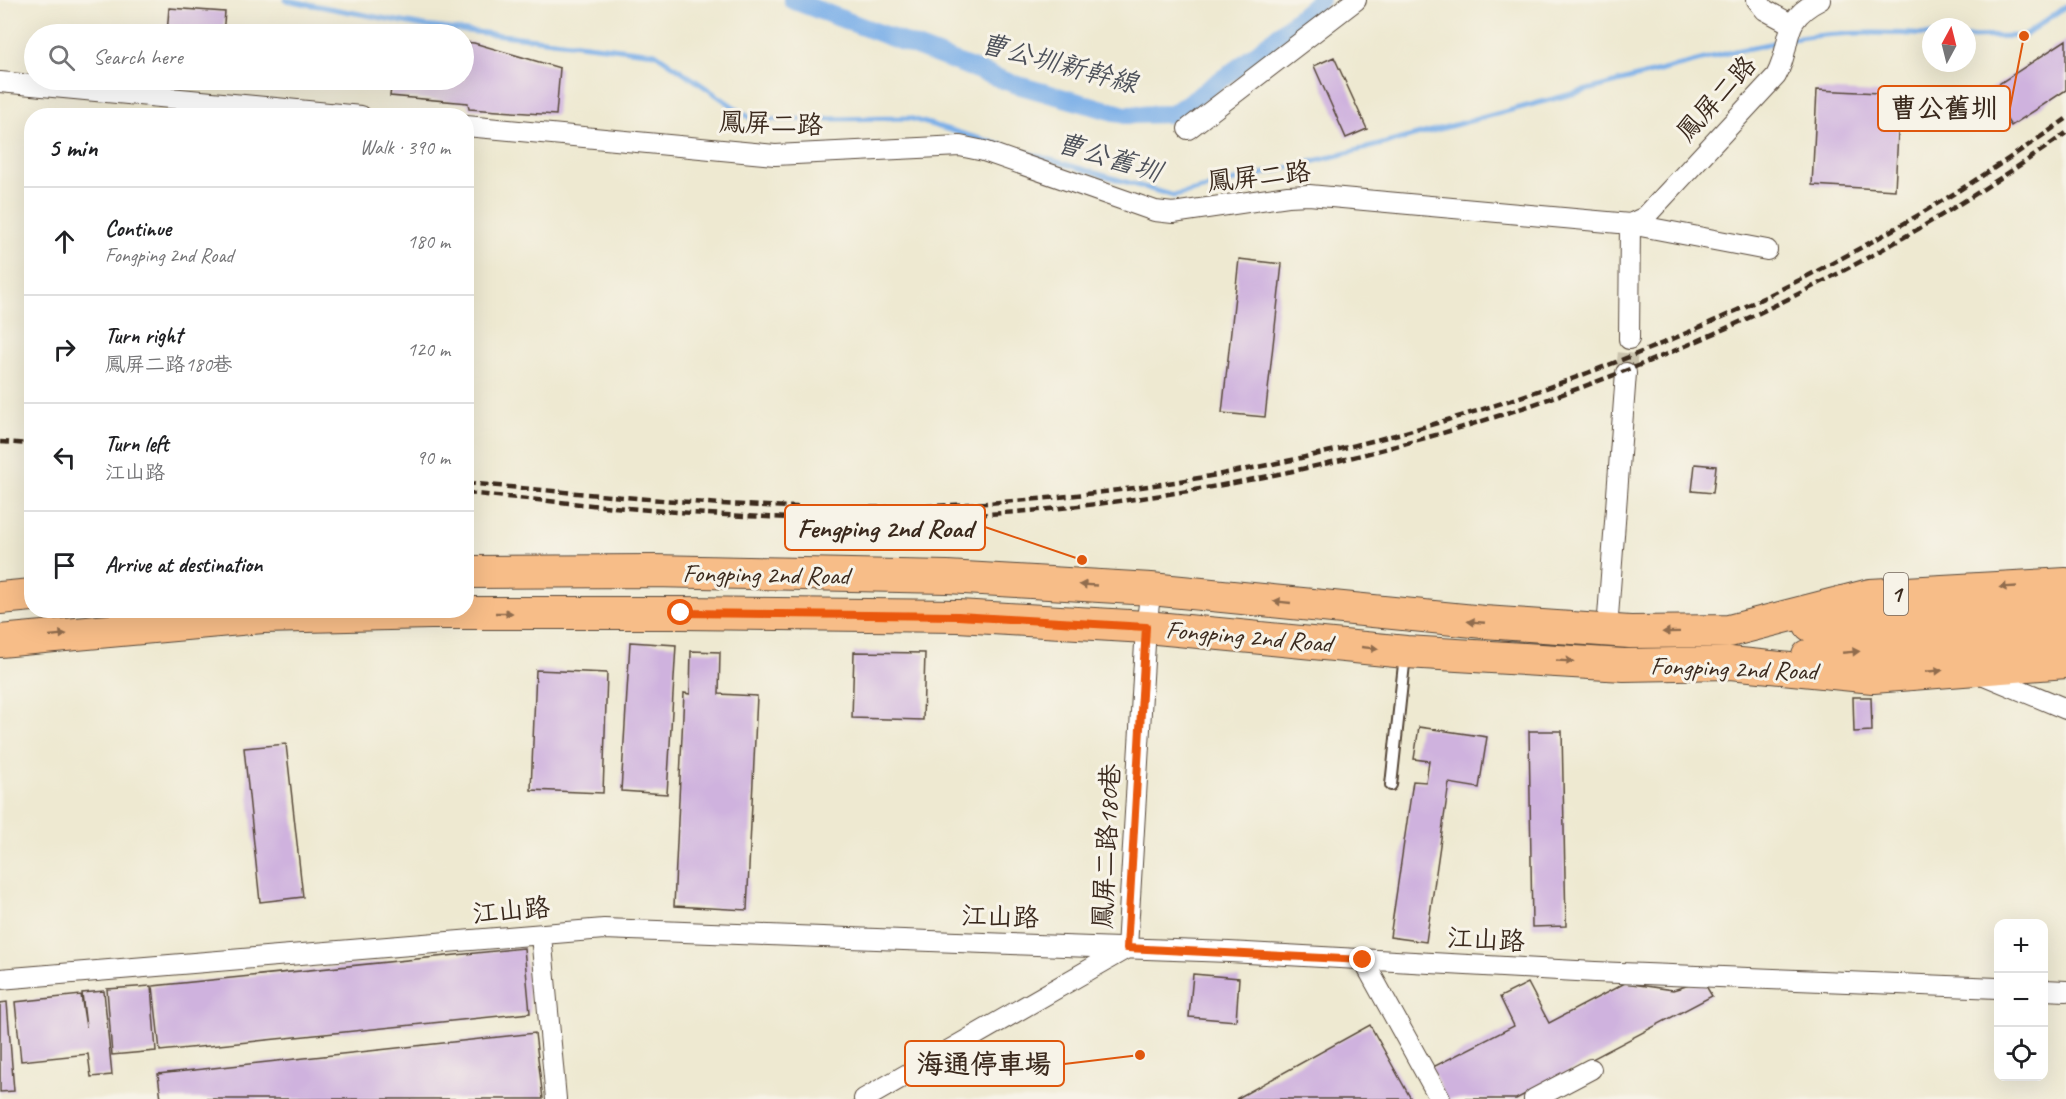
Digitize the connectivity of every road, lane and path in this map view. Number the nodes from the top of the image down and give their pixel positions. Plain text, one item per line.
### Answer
1 (1356, 0) edge
2 (1757, 0) edge
3 (1820, 0) edge
4 (1790, 29) junction
5 (0, 82) edge
6 (24, 84) edge
7 (85, 90) edge
8 (276, 108) edge
9 (474, 127) edge
10 (1188, 129) dead end
11 (1630, 224) junction
12 (1767, 249) dead end
13 (1629, 339) tunnel mouth
14 (1626, 373) tunnel mouth
15 (474, 572) edge
16 (639, 572) junction
17 (2066, 584) edge
18 (1151, 589) junction
19 (24, 596) edge
20 (0, 598) edge
21 (2066, 607) edge
22 (474, 613) edge
23 (636, 613) junction
24 (252, 618) edge
25 (1146, 627) junction
26 (1607, 630) junction
27 (1730, 631) junction
28 (2066, 632) edge
29 (0, 641) edge
30 (1406, 652) junction
31 (2066, 662) edge
32 (1730, 663) junction
33 (1968, 668) junction
34 (2066, 709) edge
35 (1391, 785) dead end
36 (541, 934) junction
37 (1127, 948) junction
38 (1363, 960) junction
39 (0, 979) edge
40 (1994, 988) edge
41 (2048, 990) edge
42 (2066, 991) edge
43 (1591, 1069) dead end
44 (556, 1099) edge
45 (864, 1099) edge
46 (1440, 1099) edge
47 (1534, 1099) edge

1 - 10 street
2 - 4 street
3 - 4 street
4 - 11 street, 鳳屏二路
5 - 6 street
7 - 8 street
9 - 11 street, 鳳屏二路
11 - 12 street
11 - 13 street
14 - 26 street
15 - 16 main road, Fongping 2nd Road / 1
18 -> 16 main road, Fongping 2nd Road / 1
16 - 23 main road
17 -> 27 main road, Fongping 2nd Road / 1
18 - 25 street, 鳳屏二路180巷
26 -> 18 main road, Fongping 2nd Road / 1
19 - 20 main road
21 - 27 main road, 1
22 -> 23 main road, Fongping 2nd Road / 1
23 - 25 main road, Fongping 2nd Road / 1
29 -> 24 main road, Fongping 2nd Road / 1
25 -> 30 main road, Fongping 2nd Road / 1
25 - 37 street, 鳳屏二路180巷
27 -> 26 main road, Fongping 2nd Road / 1
32 -> 28 main road, 1
30 -> 32 main road, Fongping 2nd Road / 1
30 - 35 lane
31 - 33 main road, Fongping 2nd Road / 1
32 -> 33 main road, Fongping 2nd Road / 1
33 - 34 street
36 - 37 street, 江山路
36 - 39 street, 江山路
36 - 44 street
37 - 38 street, 江山路
37 - 45 street, 鳳屏二路180巷
38 - 40 street, 江山路
38 - 46 street
41 - 42 street
43 - 47 street

